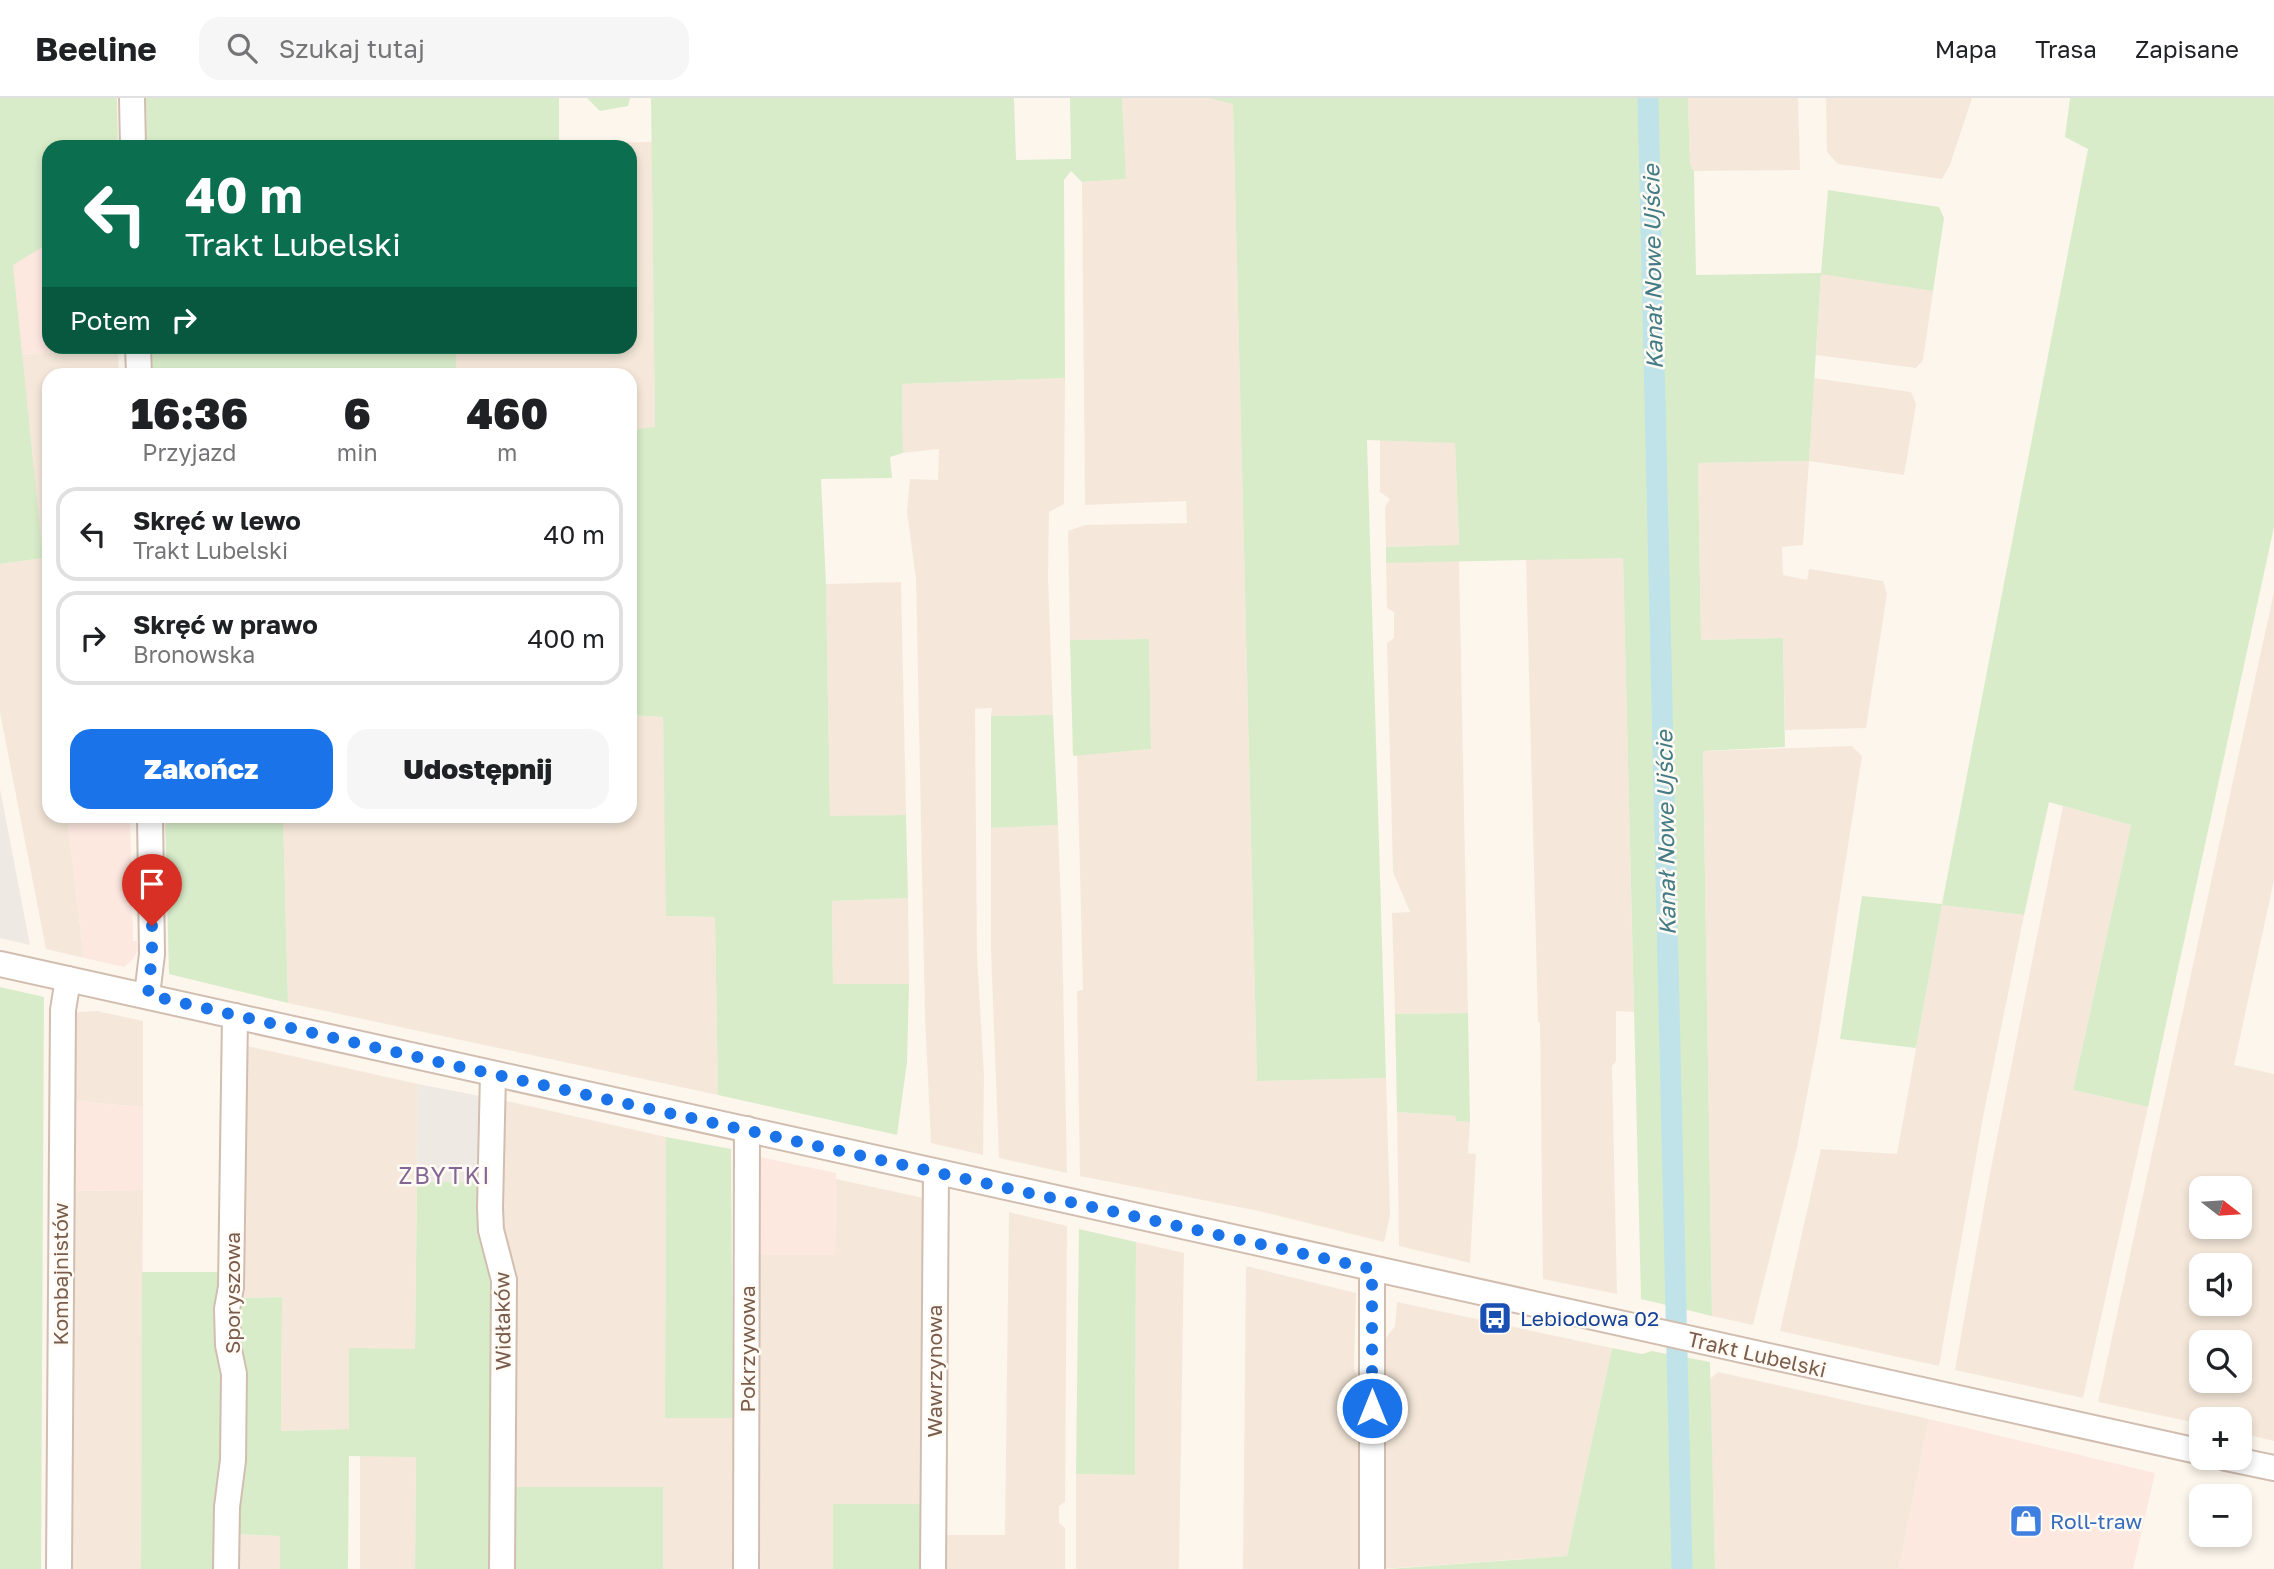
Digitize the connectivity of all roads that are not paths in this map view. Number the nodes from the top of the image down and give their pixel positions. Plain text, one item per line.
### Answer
1 (132, 98) edge
2 (133, 140) edge
3 (150, 823) edge
4 (0, 964) edge
5 (68, 979) junction
6 (148, 995) junction
7 (235, 1016) junction
8 (494, 1074) junction
9 (747, 1129) junction
10 (936, 1172) junction
11 (1372, 1269) junction
12 (2189, 1449) edge
13 (2252, 1463) edge
14 (2274, 1468) edge
15 (59, 1569) edge
16 (226, 1569) edge
17 (502, 1569) edge
18 (746, 1569) edge
19 (933, 1569) edge
20 (1372, 1569) edge

1 - 2 street
3 - 6 street
4 - 5 street, Trakt Lubelski
5 - 6 street, Trakt Lubelski
5 - 15 street, Kombajnistów
6 - 7 street, Trakt Lubelski
7 - 8 street, Trakt Lubelski
7 - 16 street, Sporyszowa
8 - 9 street, Trakt Lubelski
8 - 17 street, Widłaków
9 - 10 street, Trakt Lubelski
9 - 18 street, Pokrzywowa
10 - 11 street, Trakt Lubelski
10 - 19 street, Wawrzynowa
11 - 12 street, Trakt Lubelski
11 - 20 street
13 - 14 street

